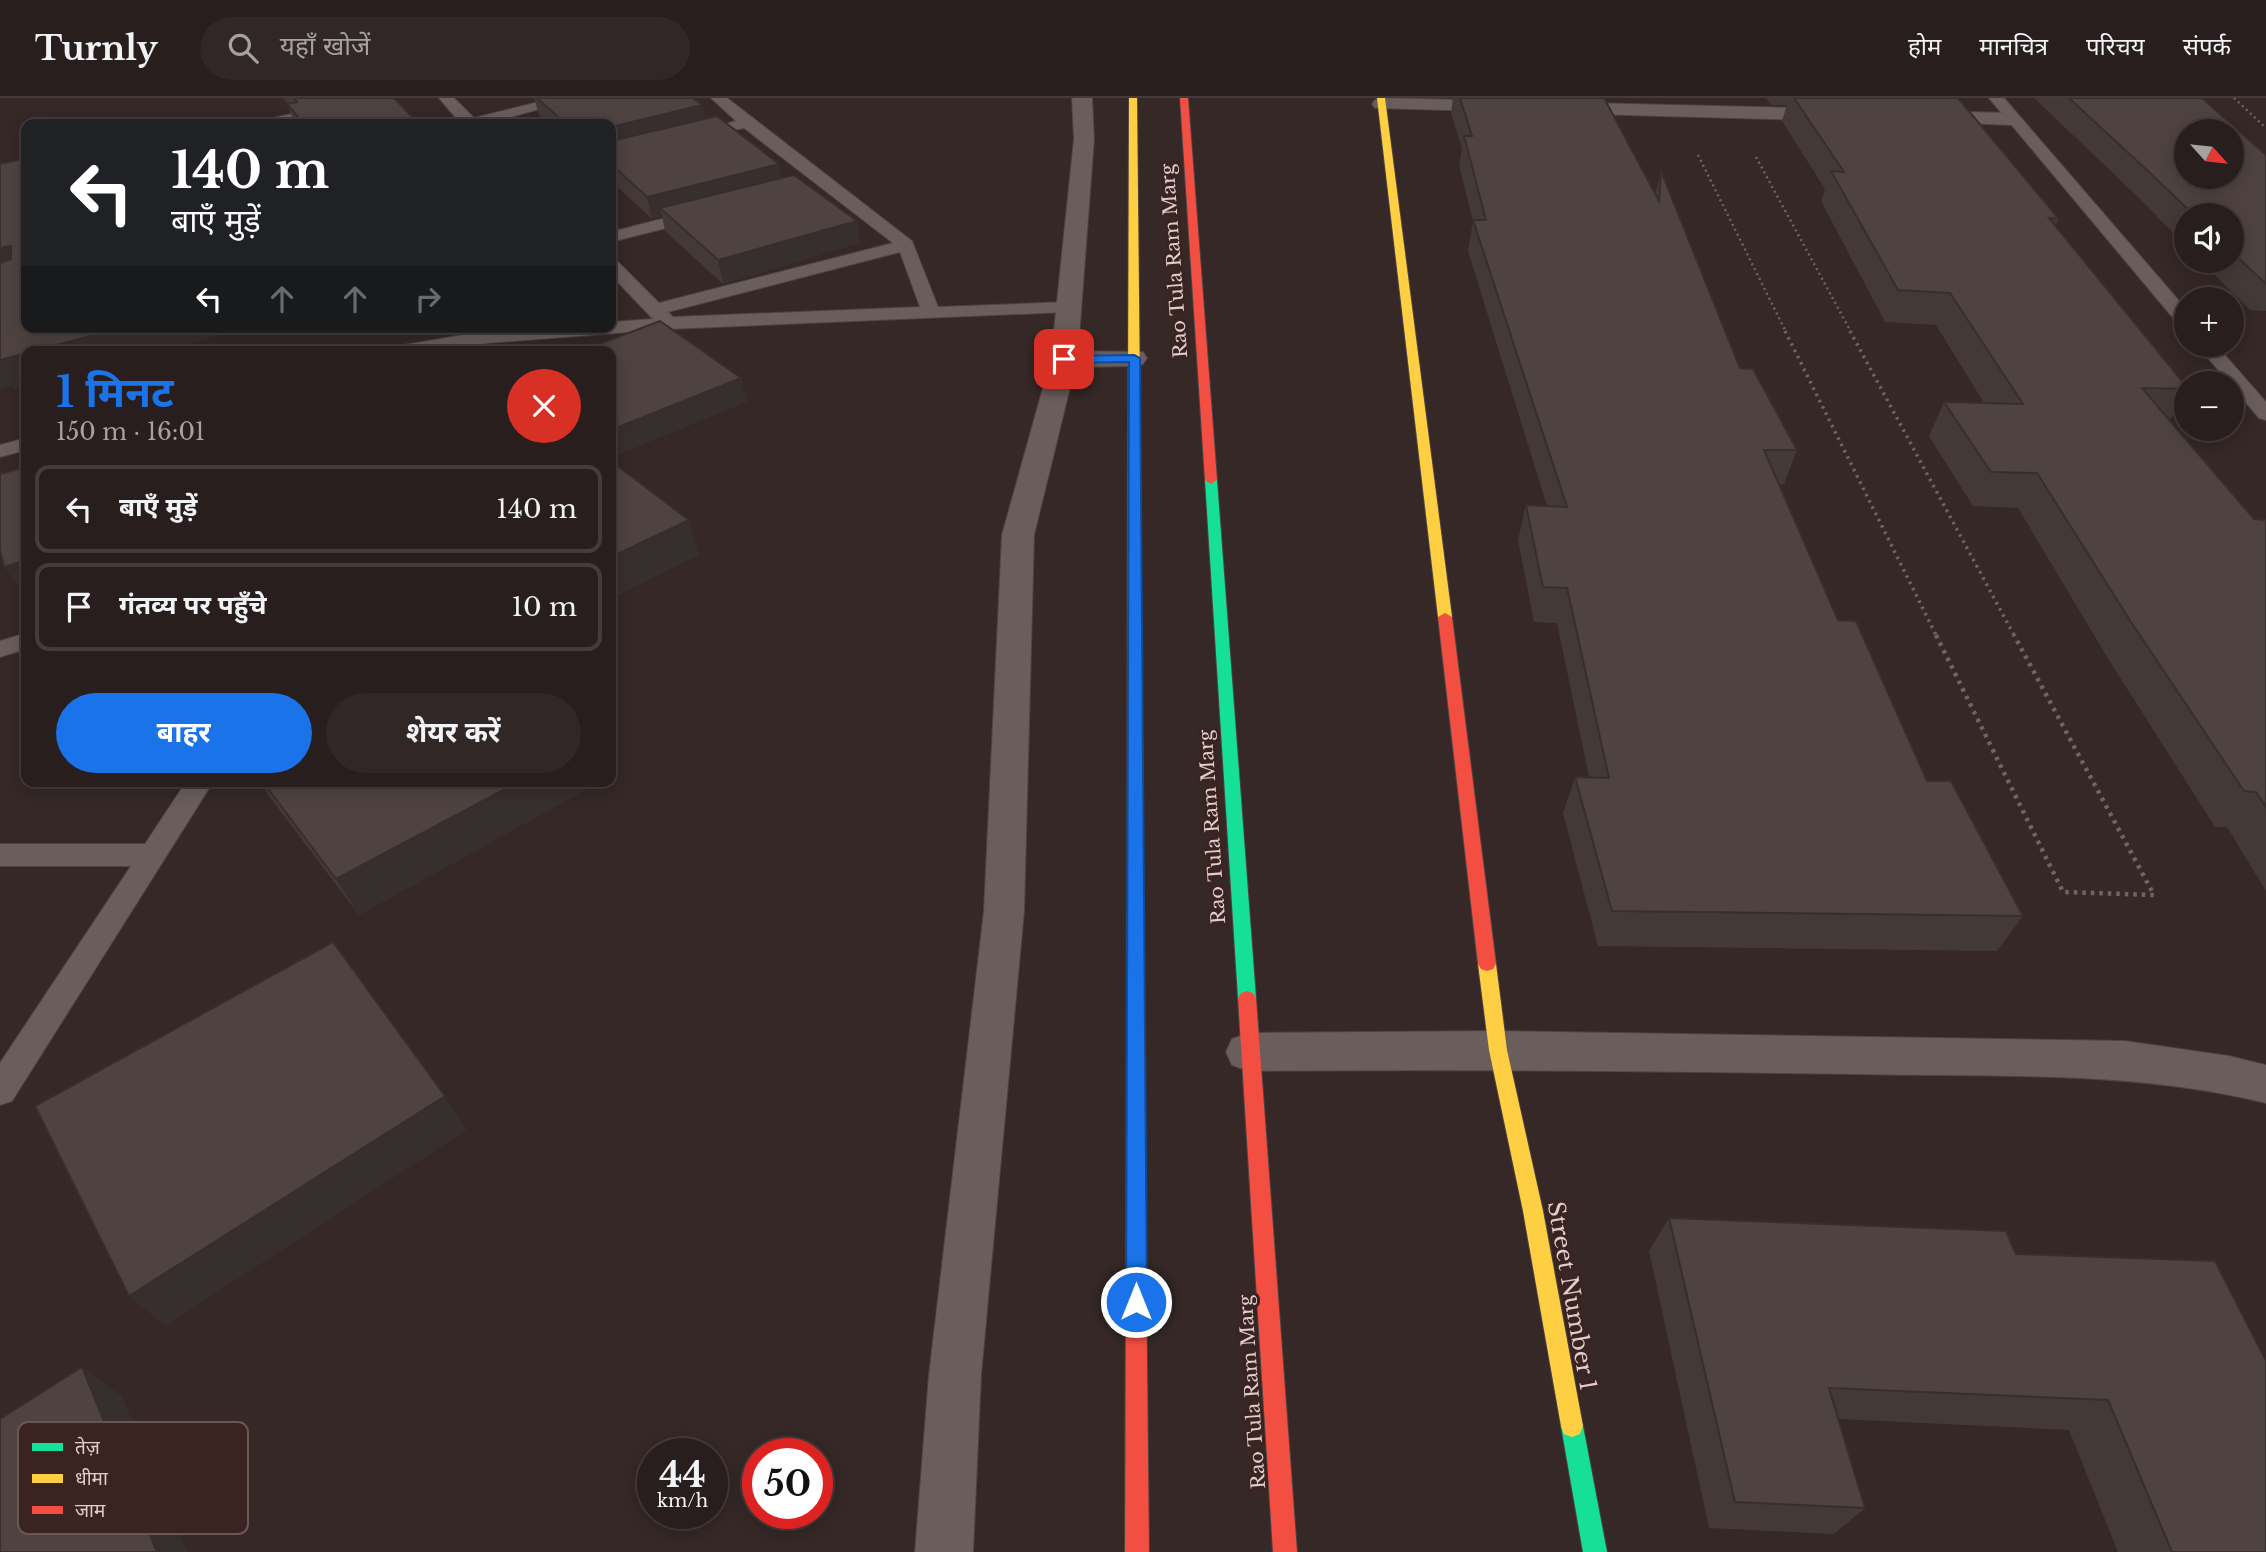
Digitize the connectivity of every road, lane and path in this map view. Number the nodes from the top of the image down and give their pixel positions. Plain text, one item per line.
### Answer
1 (384, 98) edge
2 (446, 98) edge
3 (573, 98) edge
4 (718, 98) edge
5 (1082, 98) edge
6 (1133, 98) edge
7 (1184, 98) edge
8 (1996, 98) edge
9 (2234, 98) edge
10 (1382, 101) edge
11 (1735, 112) junction
12 (1859, 115) edge
13 (1901, 116) edge
14 (287, 119) edge
15 (466, 119) edge
16 (491, 119) edge
17 (2011, 119) junction
18 (747, 123) junction
19 (2266, 128) edge
20 (673, 142) edge
21 (1695, 149) dead end
22 (823, 183) junction
23 (797, 190) edge
24 (717, 210) edge
25 (616, 236) edge
26 (906, 245) junction
27 (616, 270) edge
28 (1067, 307) junction
29 (2174, 307) edge
30 (931, 312) junction
31 (662, 317) junction
32 (616, 324) edge
33 (555, 333) edge
34 (482, 344) edge
35 (461, 346) edge
36 (2217, 357) edge
37 (1134, 358) junction
38 (1064, 359) junction
39 (2266, 414) edge
40 (21, 444) edge
41 (2, 445) edge
42 (21, 643) edge
43 (0, 649) edge
44 (197, 787) edge
45 (0, 855) edge
46 (153, 855) junction
47 (1498, 1050) junction
48 (1248, 1052) junction
49 (2266, 1084) edge
50 (0, 1091) edge
51 (944, 1552) edge
52 (1137, 1552) edge
53 (1285, 1552) edge
54 (1595, 1552) edge

1 - 14 lane
2 - 15 lane
3 - 16 lane
4 - 18 lane
5 - 28 street
6 - 37 main road, Rao Tula Ram Marg
7 - 48 main road, Rao Tula Ram Marg
8 - 17 lane
9 - 19 path
10 - 11 street
10 - 47 main road, Street Number 1
11 - 12 street
11 - 21 path
13 - 17 street
17 - 29 lane
18 - 20 lane
18 - 22 lane
22 - 23 lane
22 - 26 lane
24 - 25 lane
26 - 30 lane
26 - 31 lane
27 - 31 lane
28 - 30 lane
28 - 38 street
30 - 31 lane
31 - 32 lane
33 - 34 lane
34 - 35 lane
36 - 39 lane
37 - 38 street
37 - 52 main road, Rao Tula Ram Marg
38 - 51 street
40 - 41 lane
42 - 43 lane
44 - 46 lane
45 - 46 lane
46 - 50 lane
47 - 48 street
47 - 49 street
47 - 54 main road, Street Number 1
48 - 53 main road, Rao Tula Ram Marg

